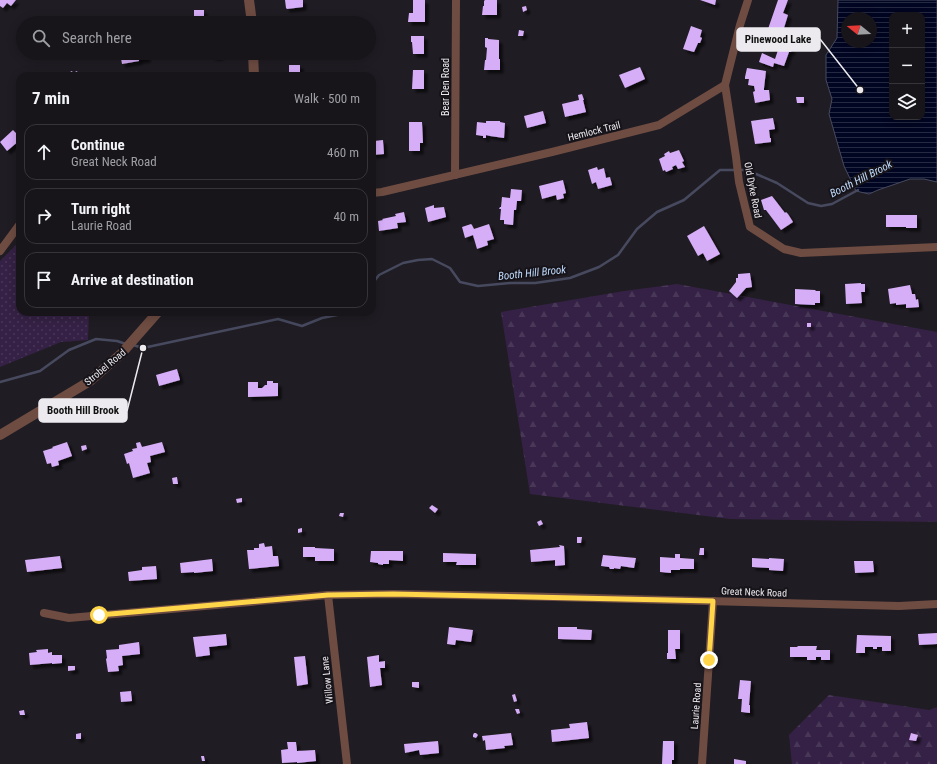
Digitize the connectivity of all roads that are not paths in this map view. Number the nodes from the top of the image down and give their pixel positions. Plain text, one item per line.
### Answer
1 (249, 0) edge
2 (456, 0) edge
3 (748, 0) edge
4 (251, 16) edge
5 (253, 60) edge
6 (254, 72) edge
7 (725, 85) junction
8 (455, 175) junction
9 (376, 193) edge
10 (16, 229) edge
11 (937, 247) edge
12 (0, 251) edge
13 (155, 316) edge
14 (0, 435) edge
15 (328, 595) junction
16 (713, 601) junction
17 (937, 604) edge
18 (44, 613) dead end
19 (347, 764) edge
20 (702, 764) edge

1 - 4 street
2 - 8 street, Bear Den Road
3 - 7 street
5 - 6 street
7 - 8 street, Hemlock Trail
7 - 11 street, Old Dyke Road
8 - 9 street, Hemlock Trail
10 - 12 street
13 - 14 street, Strobel Road
15 - 16 street, Great Neck Road
15 - 18 street, Great Neck Road
15 - 19 street, Willow Lane
16 - 17 street, Great Neck Road
16 - 20 street, Laurie Road

